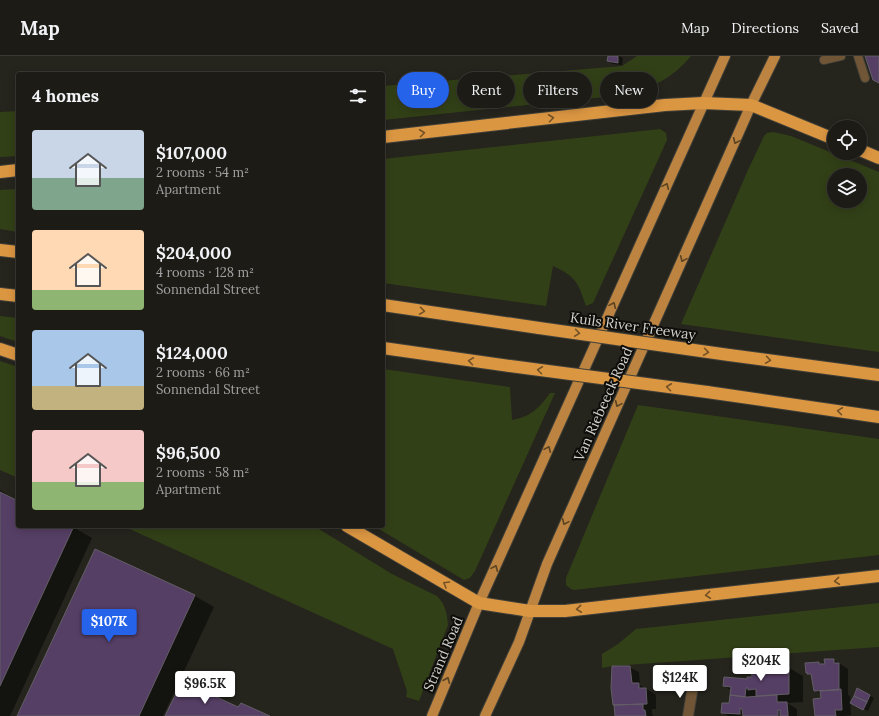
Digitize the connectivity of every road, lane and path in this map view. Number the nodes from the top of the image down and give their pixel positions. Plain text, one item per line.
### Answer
1 (725, 56) edge
2 (775, 56) edge
3 (841, 56) edge
4 (858, 56) edge
5 (824, 60) dead end
6 (865, 78) dead end
7 (703, 103) junction
8 (751, 105) junction
9 (827, 136) edge
10 (385, 137) edge
11 (867, 153) edge
12 (879, 158) edge
13 (16, 170) edge
14 (0, 172) edge
15 (0, 250) edge
16 (16, 252) edge
17 (0, 294) edge
18 (16, 296) edge
19 (385, 305) edge
20 (385, 348) edge
21 (0, 349) edge
22 (16, 354) edge
23 (879, 375) edge
24 (879, 417) edge
25 (350, 528) edge
26 (879, 576) edge
27 (479, 603) junction
28 (530, 611) junction
29 (693, 686) dead end
30 (432, 716) edge
31 (485, 716) edge
32 (688, 716) edge

1 - 7 main road
2 - 8 main road, Van Riebeeck Road
3 - 5 lane
4 - 6 lane
7 - 8 highway
10 -> 7 highway
27 -> 7 main road
8 - 9 highway
8 -> 28 main road, Van Riebeeck Road
11 - 12 highway
13 - 14 highway
15 - 16 highway
17 - 18 highway
19 -> 23 highway, Kuils River Freeway, bridge
24 -> 20 highway, bridge
21 - 22 highway
27 -> 25 highway
26 -> 28 highway
27 - 28 highway
30 -> 27 main road, Strand Road
28 - 31 main road
29 - 32 street

